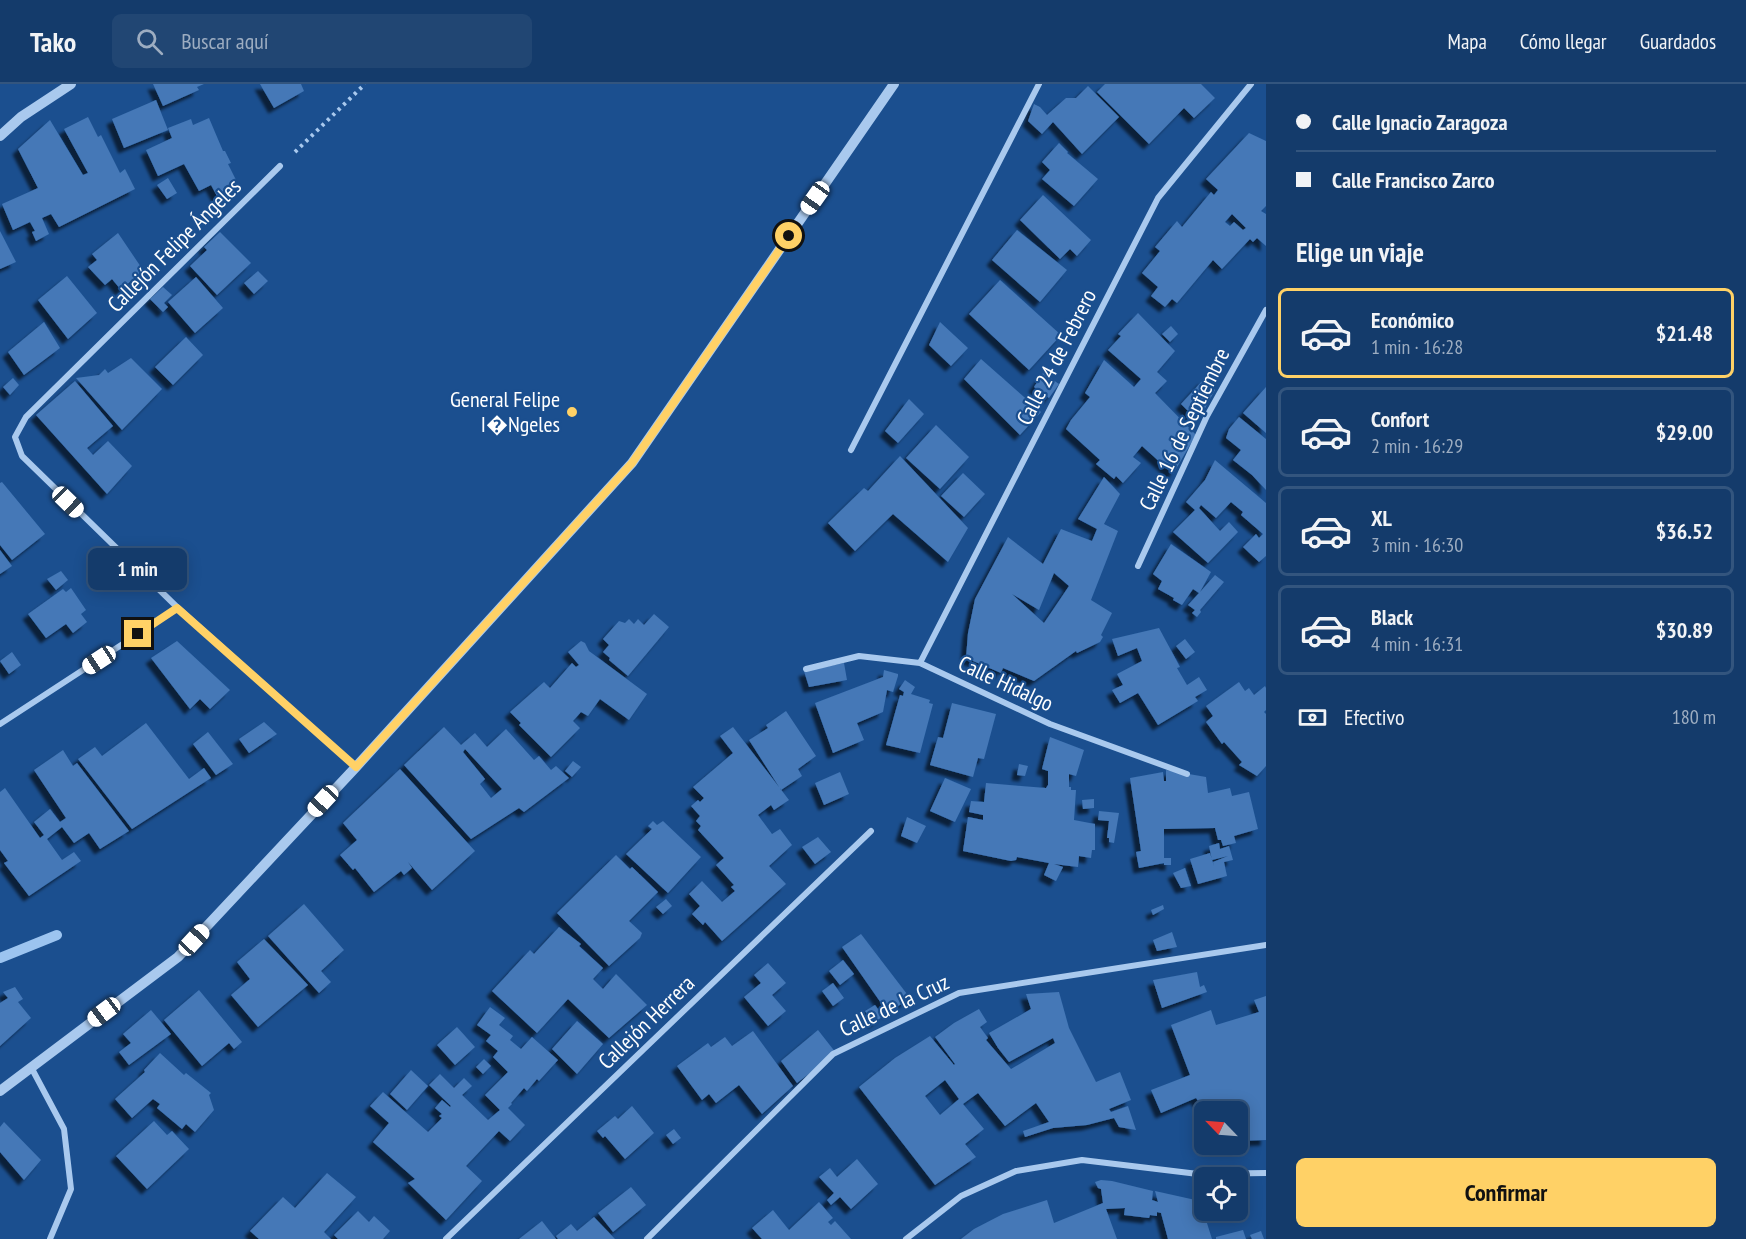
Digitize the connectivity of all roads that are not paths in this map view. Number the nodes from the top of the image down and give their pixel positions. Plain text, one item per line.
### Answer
1 (71, 84) edge
2 (894, 84) edge
3 (1039, 84) edge
4 (1251, 84) edge
5 (0, 136) edge
6 (280, 166) road end
7 (1266, 310) edge
8 (851, 450) dead end
9 (1138, 566) dead end
10 (177, 608) junction
11 (920, 663) junction
12 (806, 669) dead end
13 (0, 724) edge
14 (356, 767) junction
15 (1187, 774) dead end
16 (872, 831) dead end
17 (1266, 945) edge
18 (31, 1067) junction
19 (0, 1091) edge
20 (1266, 1173) edge
21 (50, 1239) edge
22 (446, 1239) edge
23 (647, 1239) edge
24 (906, 1239) edge

1 - 5 street
2 - 14 street
3 - 8 street
4 - 11 street, Calle 24 de Febrero
6 - 10 street, Callejón Felipe Ángeles
7 - 9 street, Calle 16 de Septiembre
10 - 13 street
10 - 14 street
11 - 12 street, Calle Hidalgo
11 - 15 street, Calle Hidalgo
14 - 18 street
16 - 22 street, Callejón Herrera
17 - 23 street, Calle de la Cruz
18 - 19 street
18 - 21 street
20 - 24 street

